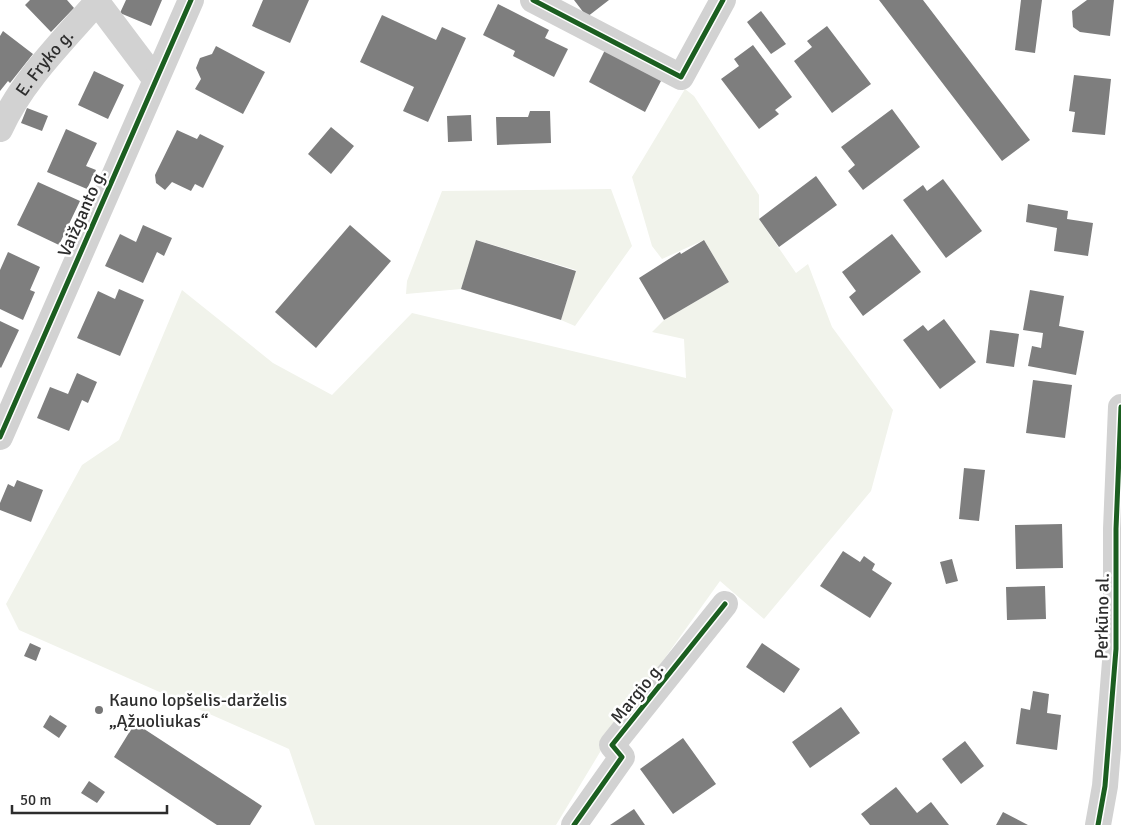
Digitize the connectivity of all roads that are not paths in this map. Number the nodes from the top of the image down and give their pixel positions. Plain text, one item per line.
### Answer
1 (191, 0) edge
2 (533, 0) edge
3 (723, 0) edge
4 (155, 79) junction
5 (0, 129) edge
6 (1121, 407) edge
7 (0, 437) edge
8 (1118, 528) edge
9 (725, 604) dead end
10 (574, 825) edge
11 (1098, 825) edge

1 - 4 street, Vaižganto g.
2 - 3 street
4 - 5 street, E. Fryko g.
4 - 7 street, Vaižganto g.
6 - 8 street, Perkūno al.
8 - 11 street, Perkūno al.
9 - 10 street, Margio g.

